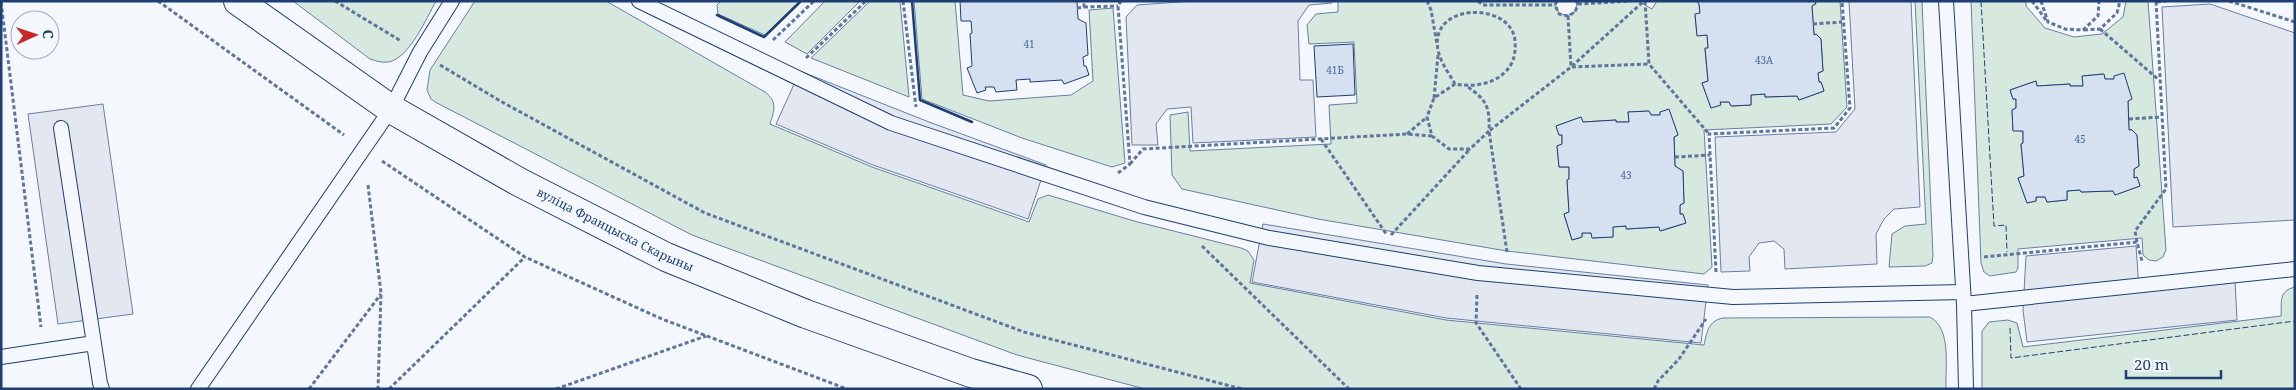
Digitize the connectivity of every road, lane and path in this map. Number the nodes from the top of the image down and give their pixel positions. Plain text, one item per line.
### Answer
1 (158, 1) edge
2 (238, 1) edge
3 (335, 1) edge
4 (452, 1) edge
5 (639, 1) edge
6 (814, 1) edge
7 (866, 1) edge
8 (903, 1) edge
9 (1084, 1) edge
10 (1121, 1) edge
11 (1427, 1) edge
12 (1478, 1) edge
13 (1632, 1) edge
14 (1644, 1) edge
15 (1842, 1) edge
16 (1946, 1) edge
17 (2032, 1) edge
18 (2041, 1) edge
19 (2099, 1) edge
20 (2120, 1) edge
21 (2167, 1) edge
22 (2229, 1) edge
23 (1, 2) edge
24 (2156, 2) edge
25 (1556, 3) edge
26 (1577, 3) edge
27 (1483, 5) junction
28 (1118, 6) junction
29 (1474, 6) dead end
30 (1084, 7) junction
31 (1077, 8) dead end
32 (1456, 12) dead end
33 (1568, 16) junction
34 (1842, 22) junction
35 (2048, 22) junction
36 (2295, 22) edge
37 (1813, 24) dead end
38 (2100, 29) junction
39 (2083, 30) junction
40 (769, 44) dead end
41 (420, 52) junction
42 (1438, 54) junction
43 (813, 63) dead end
44 (1649, 64) junction
45 (1571, 67) junction
46 (2159, 80) junction
47 (1456, 84) junction
48 (1466, 86) junction
49 (1434, 98) junction
50 (907, 104) dead end
51 (916, 108) junction
52 (391, 109) junction
53 (925, 111) dead end
54 (1427, 117) junction
55 (2161, 117) junction
56 (2129, 120) dead end
57 (61, 128) dead end
58 (1489, 131) junction
59 (1407, 134) junction
60 (1709, 134) junction
61 (1432, 136) junction
62 (1321, 139) junction
63 (364, 149) junction
64 (1470, 149) junction
65 (1710, 155) junction
66 (1675, 157) dead end
67 (1130, 164) junction
68 (1120, 179) dead end
69 (1380, 236) dead end
70 (1389, 237) junction
71 (1398, 239) dead end
72 (2137, 242) junction
73 (1198, 243) dead end
74 (525, 257) junction
75 (1508, 258) dead end
76 (1962, 264) junction
77 (2144, 267) dead end
78 (2295, 269) edge
79 (381, 293) junction
80 (1716, 295) junction
81 (1964, 298) junction
82 (1476, 323) dead end
83 (707, 336) junction
84 (94, 343) junction
85 (44, 351) junction
86 (1, 357) edge
87 (102, 389) edge
88 (198, 389) edge
89 (309, 389) edge
90 (378, 389) edge
91 (389, 389) edge
92 (556, 389) edge
93 (848, 389) edge
94 (1028, 389) edge
95 (1242, 389) edge
96 (1350, 389) edge
97 (1520, 389) edge
98 (1654, 389) edge
99 (1966, 389) edge

1 - 63 path
2 - 52 main road, вуліца Францыска Скарыны
3 - 41 path
4 - 41 lane
5 - 80 lane
6 - 40 path
7 - 43 path
8 - 51 path
9 - 30 path
10 - 28 path
11 - 42 path
12 - 27 path
13 - 26 path
14 - 44 path
14 - 45 path
15 - 34 path
16 - 76 lane
17 - 35 path
18 - 35 path
19 - 39 path
20 - 38 path
21 - 24 path
22 - 36 path
23 - 85 path
24 - 46 path
25 - 27 path
25 - 33 path
26 - 33 path
27 - 29 path
27 - 48 path
28 - 30 path
28 - 67 path
30 - 31 path
32 - 42 path
33 - 45 path
34 - 37 path
34 - 60 path
35 - 39 path
38 - 39 path
38 - 46 path
41 - 52 lane
41 - 95 path
42 - 47 path
42 - 49 path
44 - 45 path
44 - 60 path
45 - 58 path
46 - 55 path
47 - 48 path
47 - 49 path
48 - 58 path
49 - 54 path
50 - 51 path
51 - 53 path
52 - 63 lane
52 - 94 main road, вуліца Францыска Скарыны
54 - 59 path
54 - 61 path
55 - 56 path
55 - 72 path
57 - 84 lane
58 - 64 path
58 - 75 path
59 - 61 path
59 - 62 path
60 - 65 path
61 - 64 path
62 - 67 path
62 - 70 path
63 - 74 path
63 - 79 path
63 - 88 lane
64 - 70 path
65 - 66 path
65 - 80 path
67 - 68 path
69 - 70 path
70 - 71 path
72 - 76 path
72 - 77 path
73 - 96 path
74 - 83 path
74 - 91 path
76 - 81 lane
78 - 81 lane
79 - 89 path
79 - 90 path
80 - 81 lane
80 - 98 path
81 - 99 lane
82 - 97 path
83 - 92 path
83 - 93 path
84 - 85 lane
84 - 87 lane
85 - 86 lane

